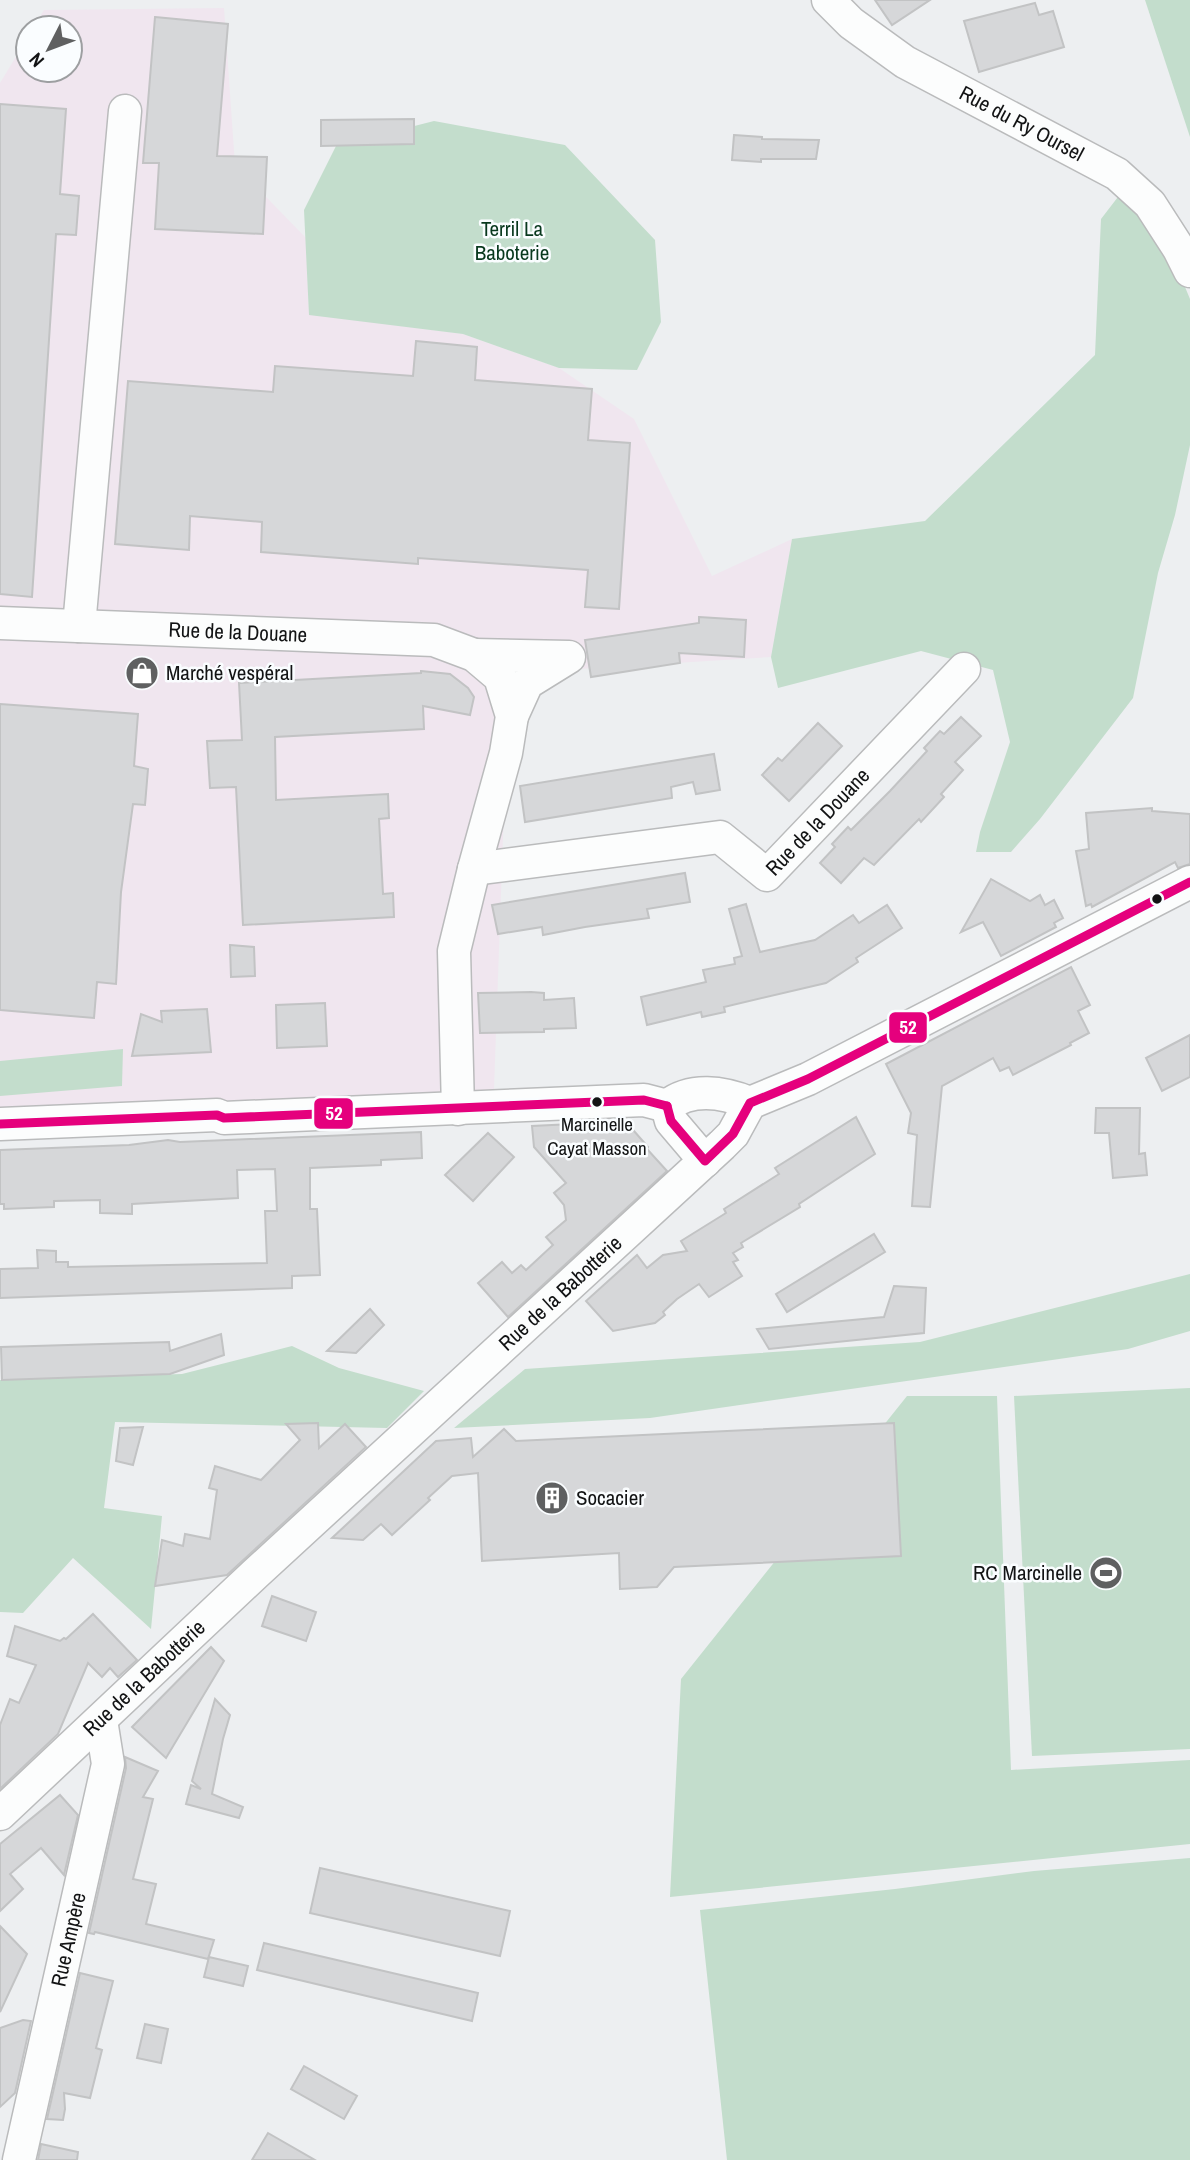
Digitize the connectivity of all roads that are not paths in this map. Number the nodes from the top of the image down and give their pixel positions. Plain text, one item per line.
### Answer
1 (828, 0) edge
2 (125, 111) dead end
3 (1190, 271) edge
4 (0, 623) edge
5 (79, 626) junction
6 (474, 655) junction
7 (964, 669) dead end
8 (512, 716) junction
9 (474, 869) junction
10 (1190, 882) edge
11 (750, 1103) junction
12 (667, 1106) junction
13 (458, 1109) junction
14 (0, 1124) edge
15 (705, 1161) junction
16 (101, 1720) junction
17 (0, 1814) edge
18 (19, 2160) edge

1 - 3 street, Rue du Ry Oursel
2 - 5 street
4 - 5 street, Rue de la Douane
5 - 6 street, Rue de la Douane
6 - 8 street, Rue de la Douane
6 - 8 street, Rue de la Douane
7 - 9 street, Rue de la Douane
8 - 9 street, Rue de la Douane
9 - 13 street, Rue de la Douane
10 - 11 street
11 - 12 street
11 - 15 street, Rue de la Babotterie
12 - 13 street
12 - 15 street
13 - 14 street
15 - 16 street, Rue de la Babotterie
16 - 17 street, Rue de la Babotterie
16 - 18 street, Rue Ampère

